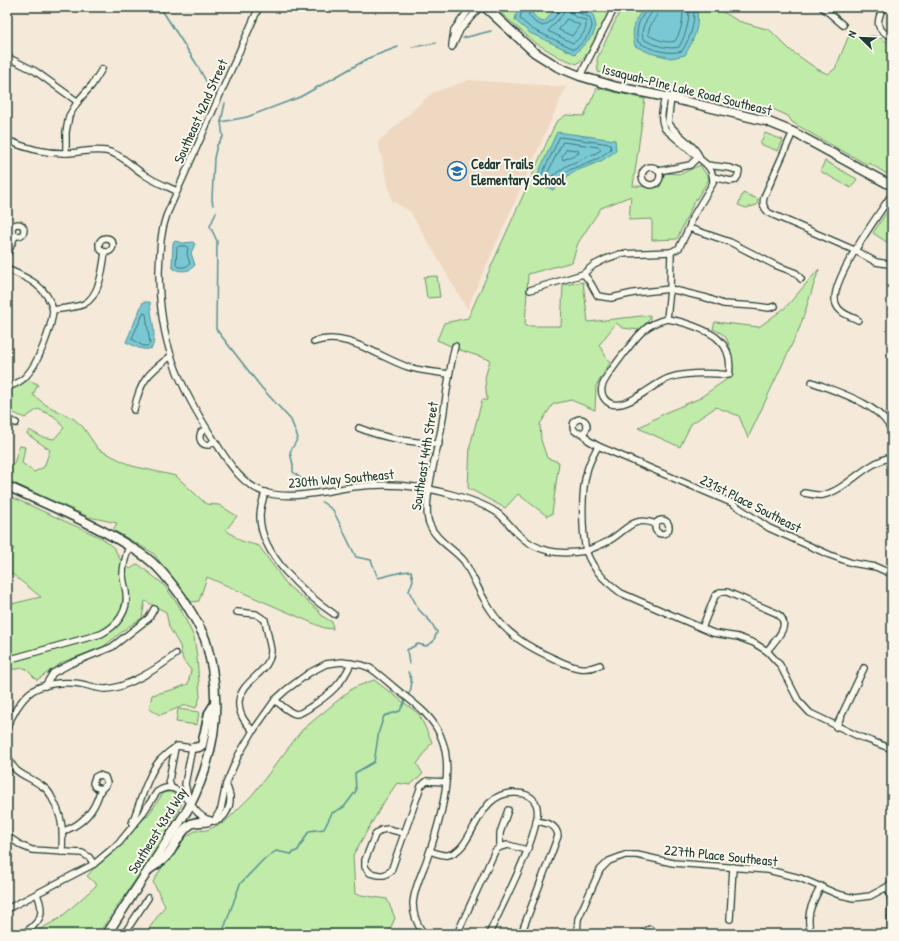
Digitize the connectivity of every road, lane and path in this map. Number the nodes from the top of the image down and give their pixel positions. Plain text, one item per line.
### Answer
1 (259, 7) edge
2 (480, 7) edge
3 (484, 7) edge
4 (615, 7) edge
5 (822, 7) edge
6 (883, 7) edge
7 (470, 8) edge
8 (843, 25) dead end
9 (892, 37) edge
10 (7, 57) edge
11 (102, 69) dead end
12 (580, 76) junction
13 (668, 97) junction
14 (78, 102) junction
15 (793, 132) junction
16 (7, 140) edge
17 (66, 153) junction
18 (699, 156) junction
19 (708, 165) junction
20 (659, 171) dead end
21 (713, 177) junction
22 (892, 186) edge
23 (177, 191) junction
24 (892, 194) edge
25 (163, 225) joint
26 (689, 228) junction
27 (15, 236) dead end
28 (854, 250) junction
29 (105, 252) dead end
30 (671, 252) junction
31 (7, 255) edge
32 (888, 264) dead end
33 (7, 269) edge
34 (583, 274) junction
35 (801, 279) dead end
36 (670, 289) junction
37 (530, 290) dead end
38 (775, 306) dead end
39 (53, 310) junction
40 (667, 319) junction
41 (858, 320) dead end
42 (314, 342) dead end
43 (455, 346) dead end
44 (171, 356) junction
45 (448, 374) junction
46 (812, 382) dead end
47 (7, 387) edge
48 (134, 410) dead end
49 (7, 419) edge
50 (16, 423) dead end
51 (359, 428) dead end
52 (208, 430) junction
53 (892, 432) edge
54 (583, 433) dead end
55 (214, 441) junction
56 (438, 444) junction
57 (598, 446) junction
58 (892, 458) edge
59 (7, 486) edge
60 (429, 489) junction
61 (265, 492) junction
62 (804, 493) dead end
63 (656, 524) dead end
64 (129, 546) junction
65 (586, 551) junction
66 (892, 574) edge
67 (154, 610) dead end
68 (237, 612) dead end
69 (334, 614) dead end
70 (702, 628) junction
71 (767, 651) junction
72 (176, 654) dead end
73 (7, 660) edge
74 (351, 663) junction
75 (600, 665) dead end
76 (864, 668) dead end
77 (45, 686) junction
78 (275, 700) junction
79 (215, 704) junction
80 (836, 727) junction
81 (7, 729) edge
82 (253, 731) junction
83 (175, 748) junction
84 (192, 748) junction
85 (892, 749) edge
86 (7, 754) edge
87 (445, 782) junction
88 (185, 784) junction
89 (171, 788) junction
90 (101, 789) dead end
91 (178, 791) junction
92 (190, 804) junction
93 (508, 810) dead end
94 (212, 821) junction
95 (536, 821) junction
96 (131, 827) junction
97 (63, 831) junction
98 (404, 833) junction
99 (7, 836) edge
100 (500, 847) junction
101 (527, 850) junction
102 (430, 851) junction
103 (62, 852) junction
104 (94, 864) junction
105 (733, 867) junction
106 (148, 870) junction
107 (892, 882) edge
108 (821, 886) junction
109 (887, 887) junction
110 (37, 894) junction
111 (148, 898) dead end
112 (7, 909) edge
113 (730, 919) dead end
114 (23, 934) edge
115 (107, 934) edge
116 (124, 934) edge
117 (424, 934) edge
118 (456, 934) edge
119 (489, 934) edge
120 (521, 934) edge
121 (577, 934) edge
122 (643, 934) edge
123 (655, 934) edge
124 (812, 934) edge
125 (892, 934) edge

1 - 23 street, Southeast 42nd Street
2 - 7 street
3 - 12 main road, Issaquah-Pine Lake Road Southeast
4 - 12 street
5 - 8 street
6 - 9 street
10 - 14 street
11 - 14 street
12 - 13 main road, Issaquah-Pine Lake Road Southeast
13 - 15 main road, Issaquah-Pine Lake Road Southeast
13 - 18 street
14 - 17 street
15 - 22 main road, Issaquah-Pine Lake Road Southeast
15 - 28 street
16 - 17 street
17 - 23 street
18 - 19 street
18 - 20 street
19 - 21 street
19 - 21 street
21 - 26 street
23 - 25 street, Southeast 42nd Street
24 - 28 street
25 - 44 street, 230th Way Southeast
26 - 30 street
26 - 35 street
27 - 31 street
28 - 32 street
28 - 41 street
29 - 39 street
30 - 34 street
30 - 36 street
33 - 39 street
34 - 36 street
34 - 37 street
36 - 38 street
36 - 40 street
39 - 47 street
40 - 40 street
42 - 45 street
43 - 45 street, Southeast 44th Street
44 - 48 street
44 - 52 street, 230th Way Southeast
45 - 56 street, Southeast 44th Street
46 - 53 street
49 - 50 street
51 - 56 street
52 - 55 street, 230th Way Southeast
52 - 55 street
54 - 57 street, 231st Place Southeast
55 - 61 street, 230th Way Southeast
56 - 60 street, Southeast 44th Street
57 - 65 street
57 - 66 street, 231st Place Southeast
58 - 62 street
59 - 64 main road, Southeast 43rd Way
60 - 61 street, 230th Way Southeast
60 - 65 street, 230th Way Southeast
60 - 75 street, Southeast 44th Street
61 - 69 street
63 - 65 street, 230th Way Southeast
64 - 73 street
64 - 79 main road, Southeast 43rd Way
65 - 70 street
67 - 77 street
68 - 82 street
70 - 71 street
70 - 71 street
71 - 80 street
72 - 77 street
74 - 78 street
74 - 78 street
74 - 87 street
76 - 80 street
77 - 81 street
78 - 82 street
79 - 84 main road
79 - 92 main road, Southeast 43rd Way
80 - 85 street
82 - 94 street
83 - 84 street
83 - 89 street
83 - 96 street
84 - 88 street
86 - 97 street
87 - 98 street
87 - 102 street
88 - 91 street
88 - 92 street
89 - 91 street
89 - 96 street
90 - 97 street
91 - 92 street
92 - 94 street
92 - 106 main road, Southeast 43rd Way
93 - 100 street
94 - 106 main road
95 - 101 street
95 - 102 street
95 - 120 street
96 - 104 street
97 - 103 street
98 - 98 street
99 - 103 street
100 - 101 street
100 - 118 street
101 - 119 street
102 - 117 street
103 - 104 street
104 - 110 street
105 - 108 street, 227th Place Southeast
105 - 113 street
105 - 121 street, 227th Place Southeast
106 - 115 main road, Southeast 43rd Way
107 - 109 street, 227th Place Southeast
108 - 109 street, 227th Place Southeast
108 - 124 street
109 - 125 street
110 - 112 street
110 - 114 street
111 - 116 street
122 - 123 street

